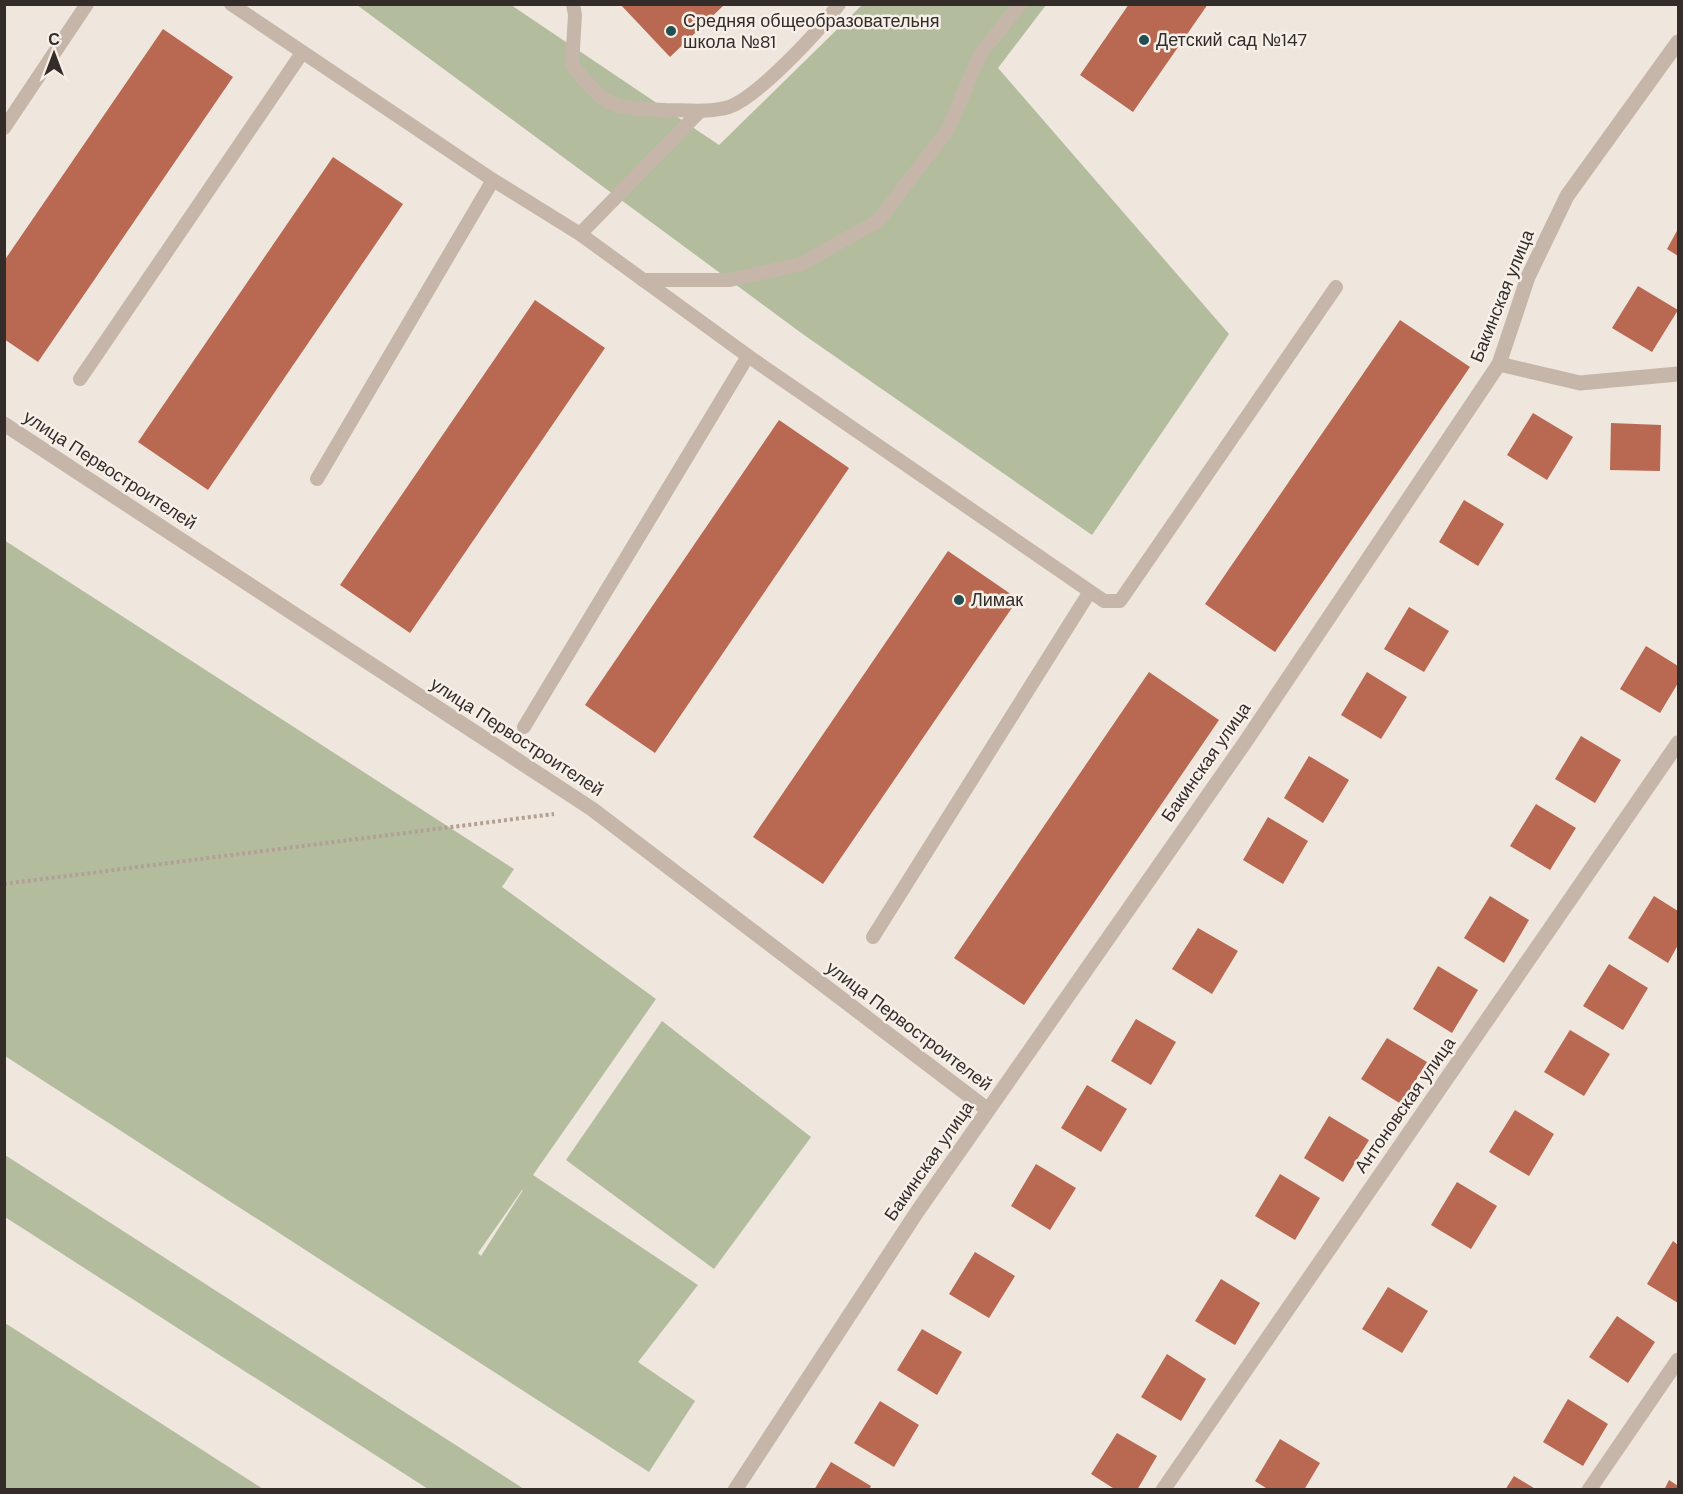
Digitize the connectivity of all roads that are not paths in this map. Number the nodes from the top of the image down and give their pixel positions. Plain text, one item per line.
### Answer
1 (87, 4) edge
2 (231, 4) edge
3 (573, 4) edge
4 (840, 4) edge
5 (1020, 4) edge
6 (1678, 42) edge
7 (302, 53) junction
8 (700, 111) junction
9 (4, 128) edge
10 (493, 180) junction
11 (580, 234) junction
12 (643, 280) junction
13 (1336, 287) dead end
14 (748, 356) junction
15 (1500, 364) junction
16 (1678, 374) edge
17 (80, 379) dead end
18 (4, 424) edge
19 (317, 479) dead end
20 (1089, 593) junction
21 (524, 727) dead end
22 (1678, 743) edge
23 (873, 937) dead end
24 (988, 1110) junction
25 (1678, 1360) edge
26 (735, 1490) edge
27 (1163, 1490) edge
28 (1589, 1490) edge

1 - 9 lane
2 - 7 lane
3 - 8 lane
4 - 8 lane
5 - 12 lane
6 - 15 street, Бакинская улица
7 - 10 lane
7 - 17 lane
8 - 11 lane
10 - 11 lane
10 - 19 lane
11 - 12 lane
12 - 14 lane
13 - 20 lane
14 - 20 lane
14 - 21 lane
15 - 16 street
15 - 24 street, Бакинская улица
18 - 24 street, улица Первостроителей
20 - 23 lane
22 - 27 street, Антоновская улица
24 - 26 street, Бакинская улица
25 - 28 street

